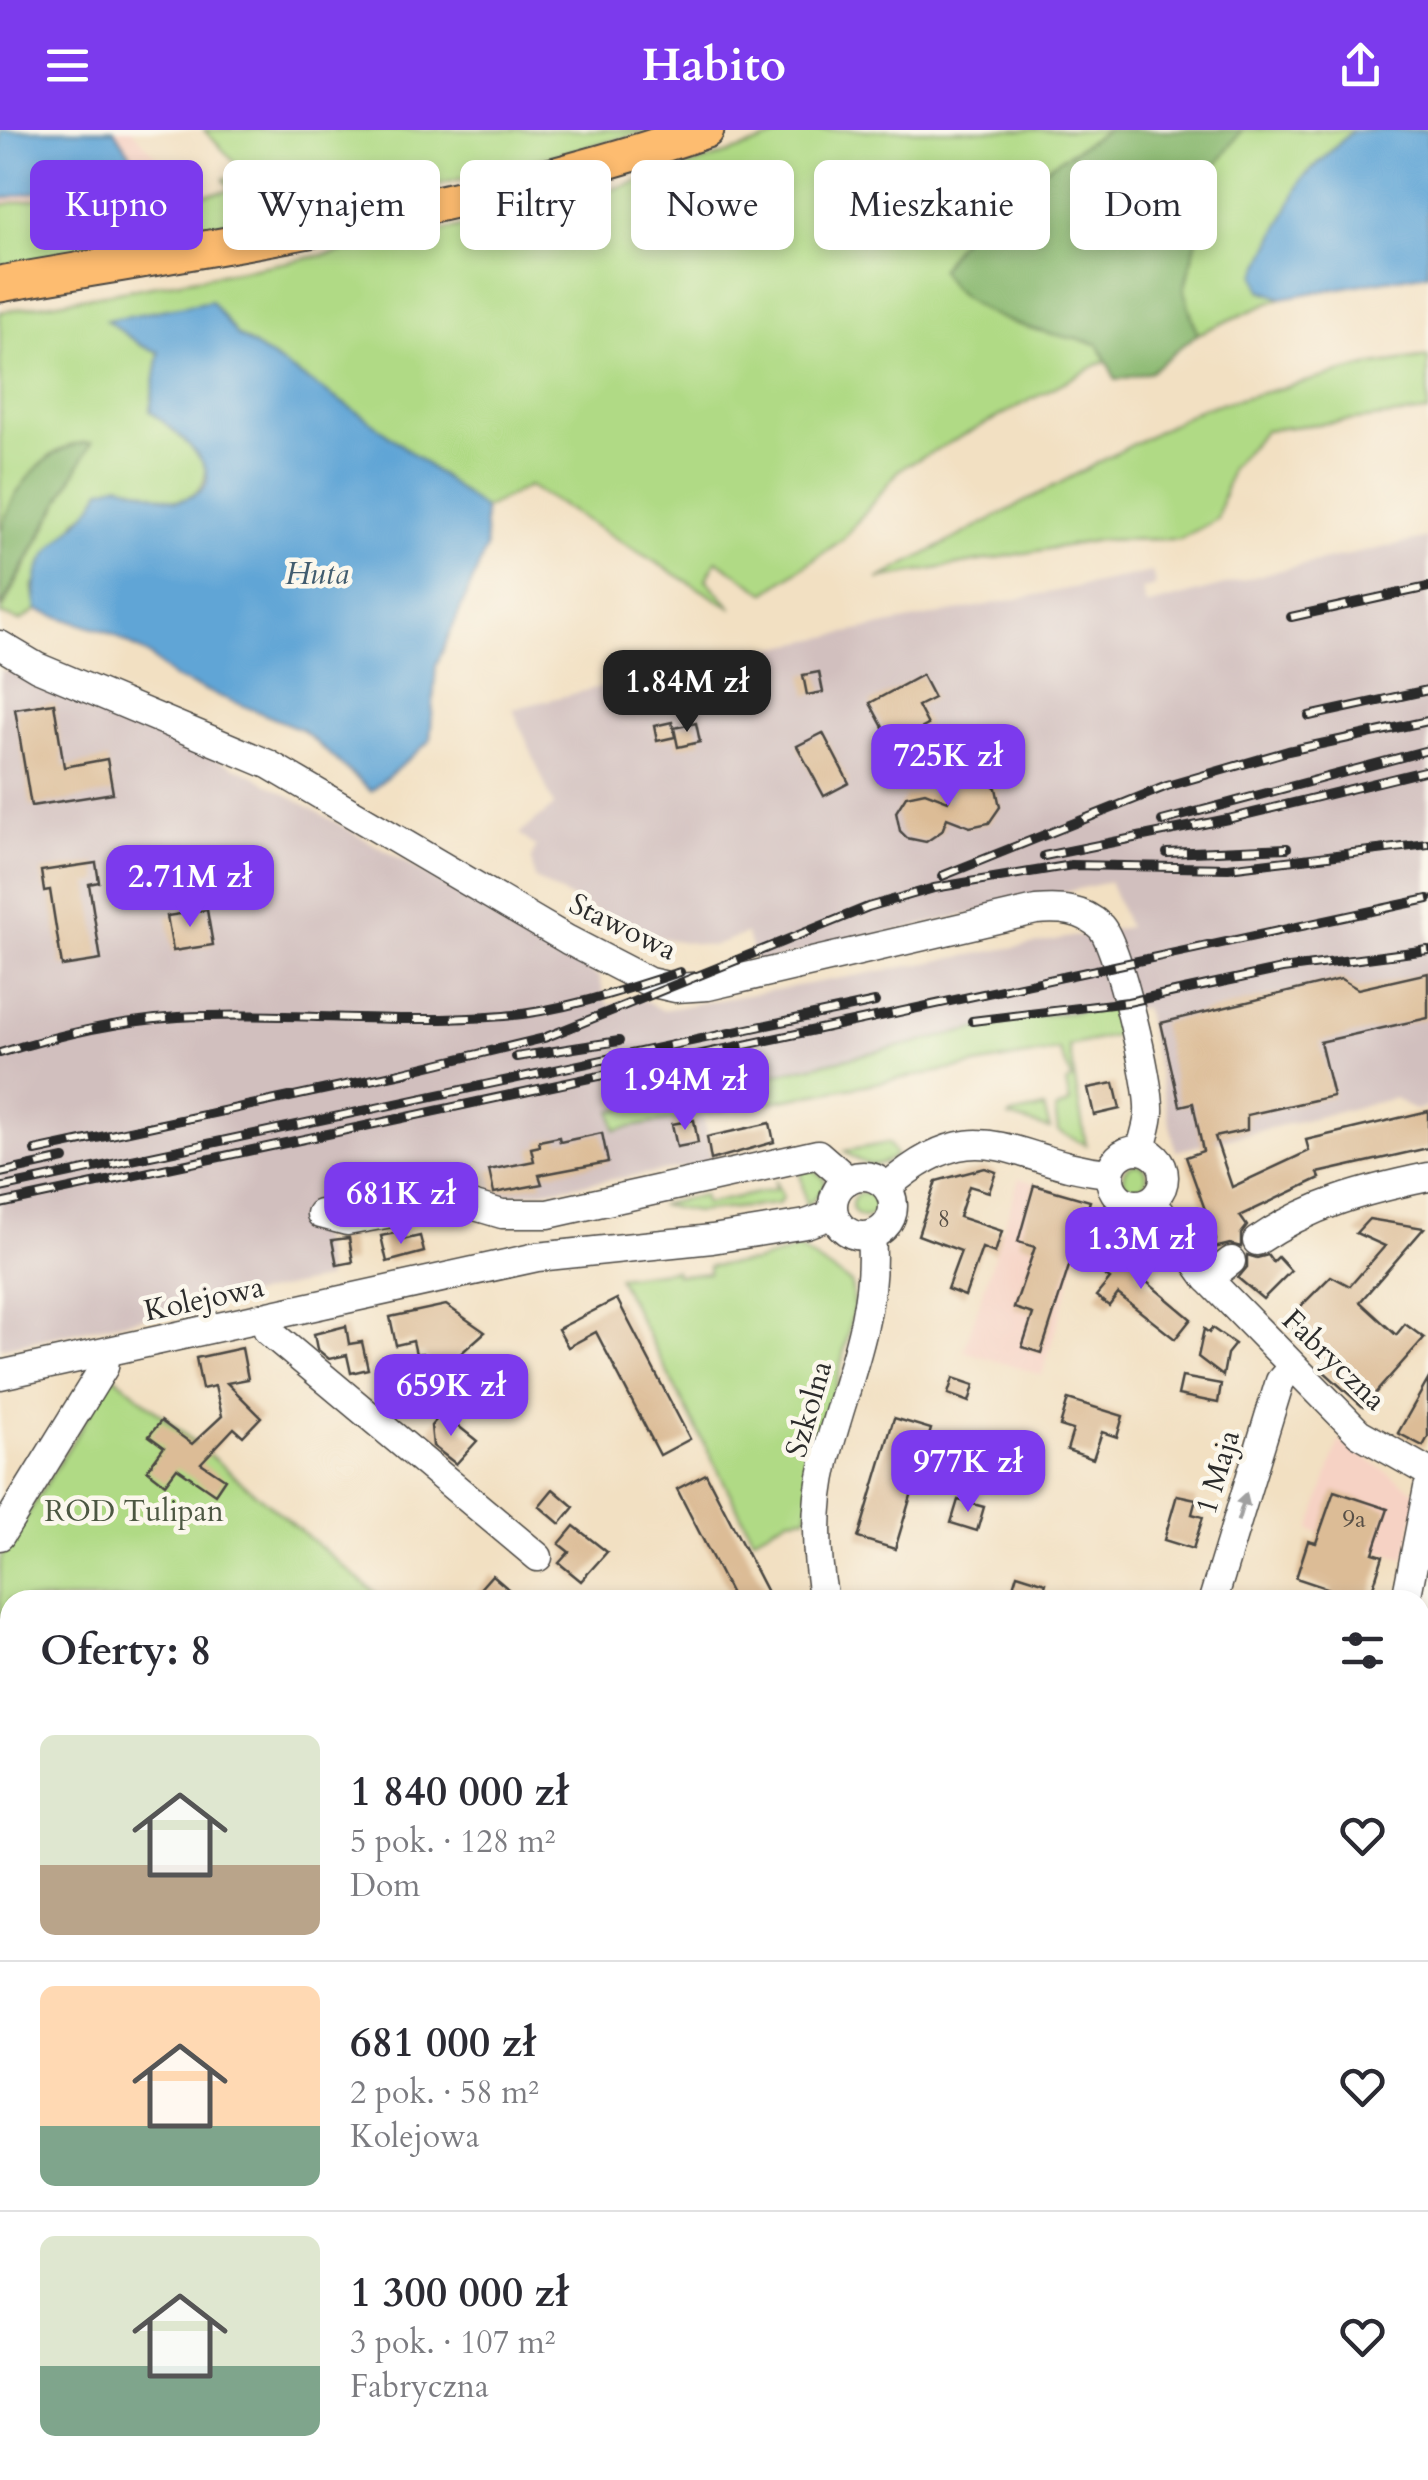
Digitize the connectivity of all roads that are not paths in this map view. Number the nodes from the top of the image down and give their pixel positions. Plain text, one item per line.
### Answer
1 (706, 130) edge
2 (0, 284) edge
3 (0, 645) edge
4 (1141, 1150) junction
5 (1109, 1173) junction
6 (1428, 1177) edge
7 (848, 1180) junction
8 (887, 1186) junction
9 (1152, 1201) junction
10 (321, 1214) dead end
11 (834, 1214) junction
12 (871, 1236) junction
13 (1257, 1241) dead end
14 (1230, 1261) dead end
15 (1208, 1279) junction
16 (265, 1320) junction
17 (106, 1352) junction
18 (1292, 1368) junction
19 (0, 1375) edge
20 (1428, 1472) edge
21 (1428, 1488) edge
22 (0, 1536) edge
23 (538, 1557) dead end
24 (823, 1590) edge
25 (1216, 1590) edge
26 (1408, 1590) edge

1 - 2 main road
3 - 4 street, Stawowa
4 - 5 street
4 - 9 street
5 - 8 street
5 - 9 street
6 - 13 street
7 - 8 street
7 - 10 street
7 - 11 street
8 - 12 street
9 - 15 street, Fabryczna
11 - 12 street
11 - 16 street, Kolejowa
12 - 24 street, Szkolna
14 - 15 street
15 - 18 street, Fabryczna
16 - 17 street, Kolejowa
16 - 23 street
17 - 19 street, Kolejowa
17 - 22 street
18 - 20 street, Fabryczna
25 -> 18 street, 1 Maja
21 - 26 street

